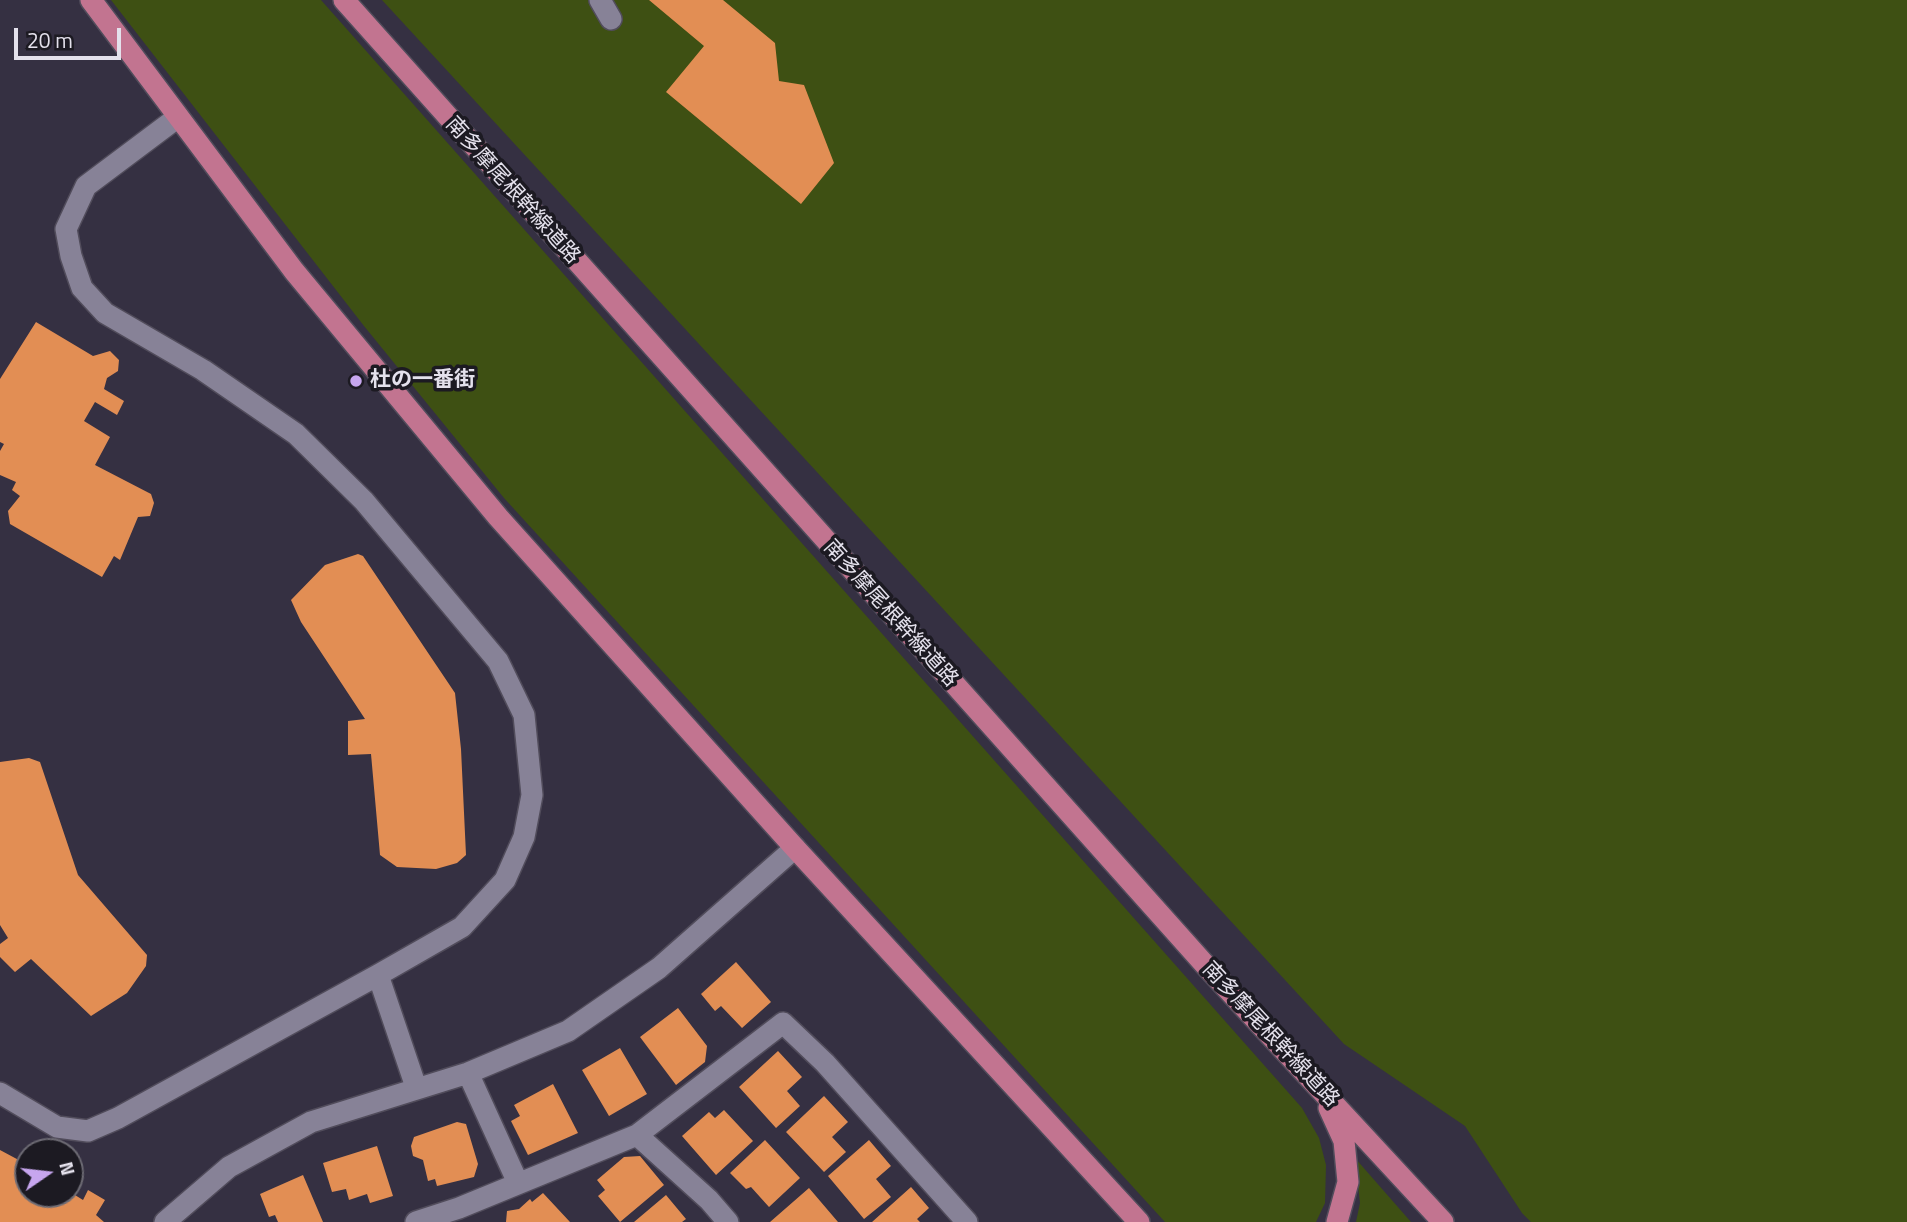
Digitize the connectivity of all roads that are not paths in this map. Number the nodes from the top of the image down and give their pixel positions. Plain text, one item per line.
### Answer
1 (91, 0) edge
2 (344, 0) edge
3 (600, 0) edge
4 (611, 19) dead end
5 (178, 117) junction
6 (795, 848) junction
7 (378, 975) junction
8 (468, 1073) junction
9 (416, 1087) junction
10 (1321, 1090) junction
11 (0, 1093) edge
12 (637, 1135) junction
13 (518, 1183) junction
14 (466, 1215) edge
15 (165, 1222) edge
16 (416, 1222) edge
17 (728, 1222) edge
18 (967, 1222) edge
19 (1139, 1222) edge
20 (1337, 1222) edge
21 (1443, 1222) edge

1 - 5 main road
2 - 10 main road, 南多摩尾根幹線道路
3 - 4 street
5 - 6 main road
5 - 7 street
6 - 8 street
6 - 19 main road
7 - 9 street
7 - 11 street
8 - 9 street
8 - 13 street
9 - 15 street
10 - 20 main road
10 - 21 main road, 南多摩尾根幹線道路
12 - 13 street
12 - 17 street
12 - 18 street
13 - 14 street
14 - 16 street

